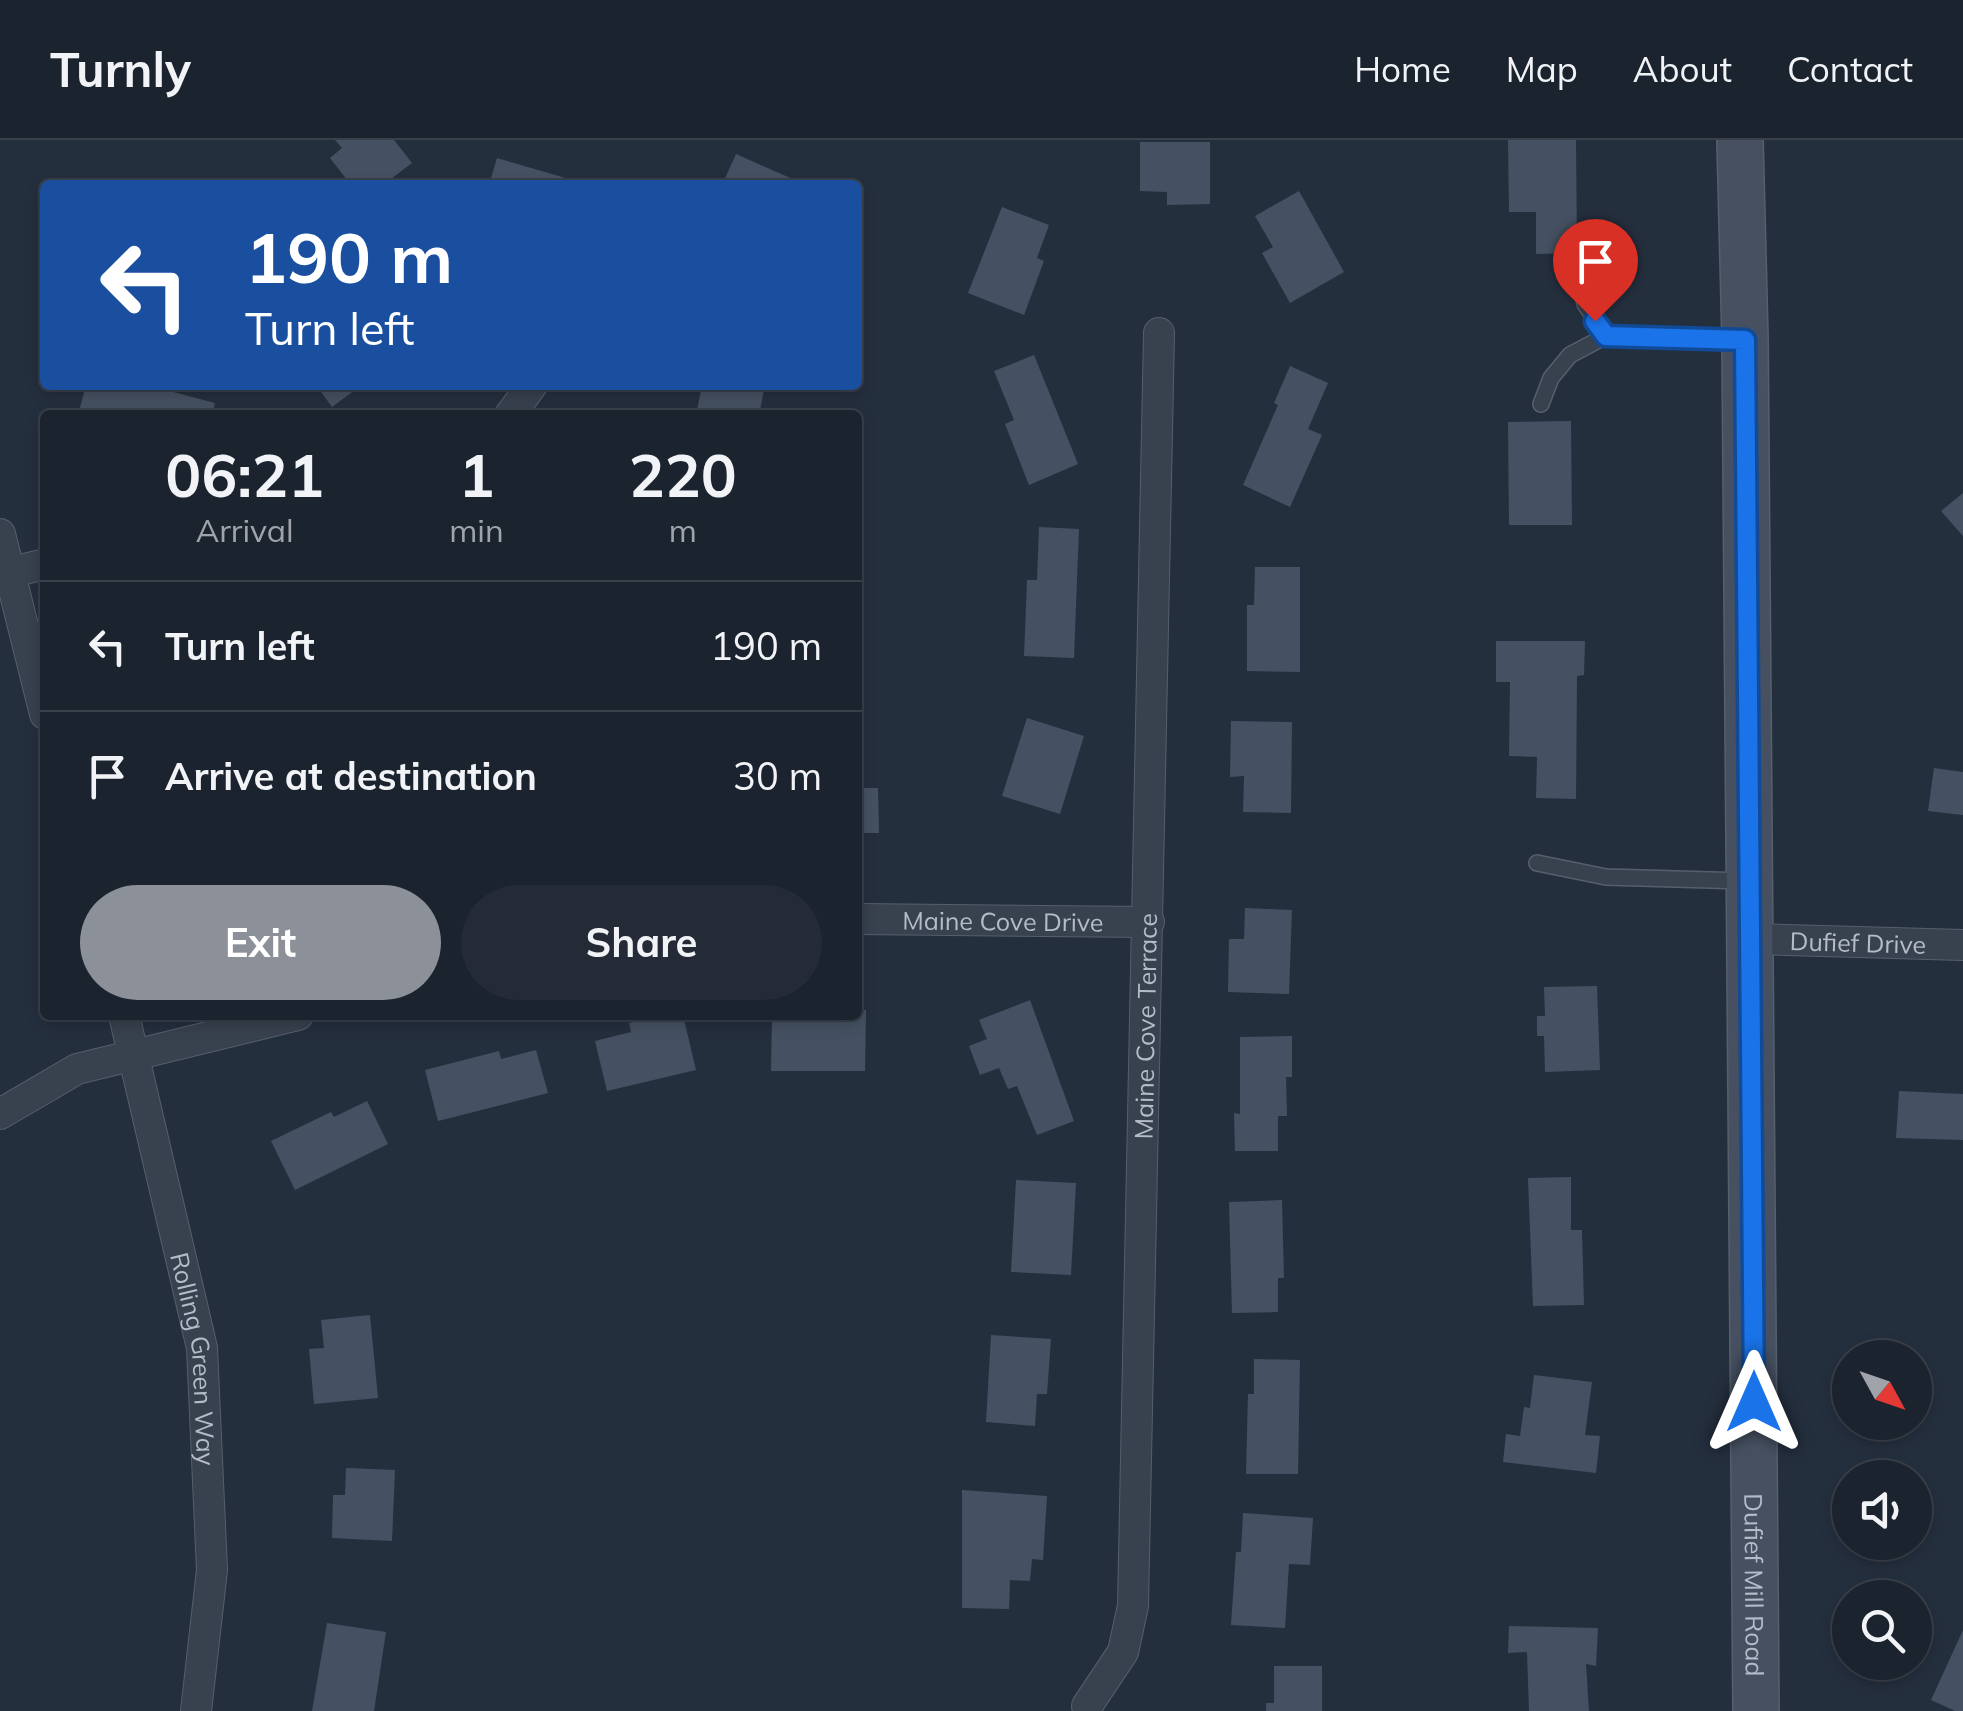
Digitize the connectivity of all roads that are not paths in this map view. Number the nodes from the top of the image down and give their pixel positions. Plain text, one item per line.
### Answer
1 (1740, 140) edge
2 (1577, 269) dead end
3 (1159, 333) dead end
4 (1606, 336) junction
5 (1745, 340) junction
6 (1541, 404) dead end
7 (0, 534) edge
8 (40, 565) edge
9 (4, 574) edge
10 (40, 697) edge
11 (1537, 862) dead end
12 (1749, 881) junction
13 (862, 919) edge
14 (1149, 922) junction
15 (1750, 939) junction
16 (1963, 944) edge
17 (125, 1020) edge
18 (277, 1020) edge
19 (134, 1054) junction
20 (0, 1114) edge
21 (1087, 1706) dead end
22 (196, 1711) edge
23 (1756, 1711) edge

1 - 5 main road, Dufief Mill Road
2 - 4 lane
3 - 14 street, Maine Cove Terrace
4 - 5 lane
4 - 6 lane
5 - 12 main road, Dufief Mill Road
7 - 9 street
8 - 9 street
9 - 10 street
11 - 12 lane
12 - 15 main road, Dufief Mill Road
13 - 14 street, Maine Cove Drive
14 - 21 street, Maine Cove Terrace
15 - 16 street, Dufief Drive
15 - 23 main road, Dufief Mill Road
17 - 19 street, Rolling Green Way
18 - 19 street
19 - 20 street
19 - 22 street, Rolling Green Way

